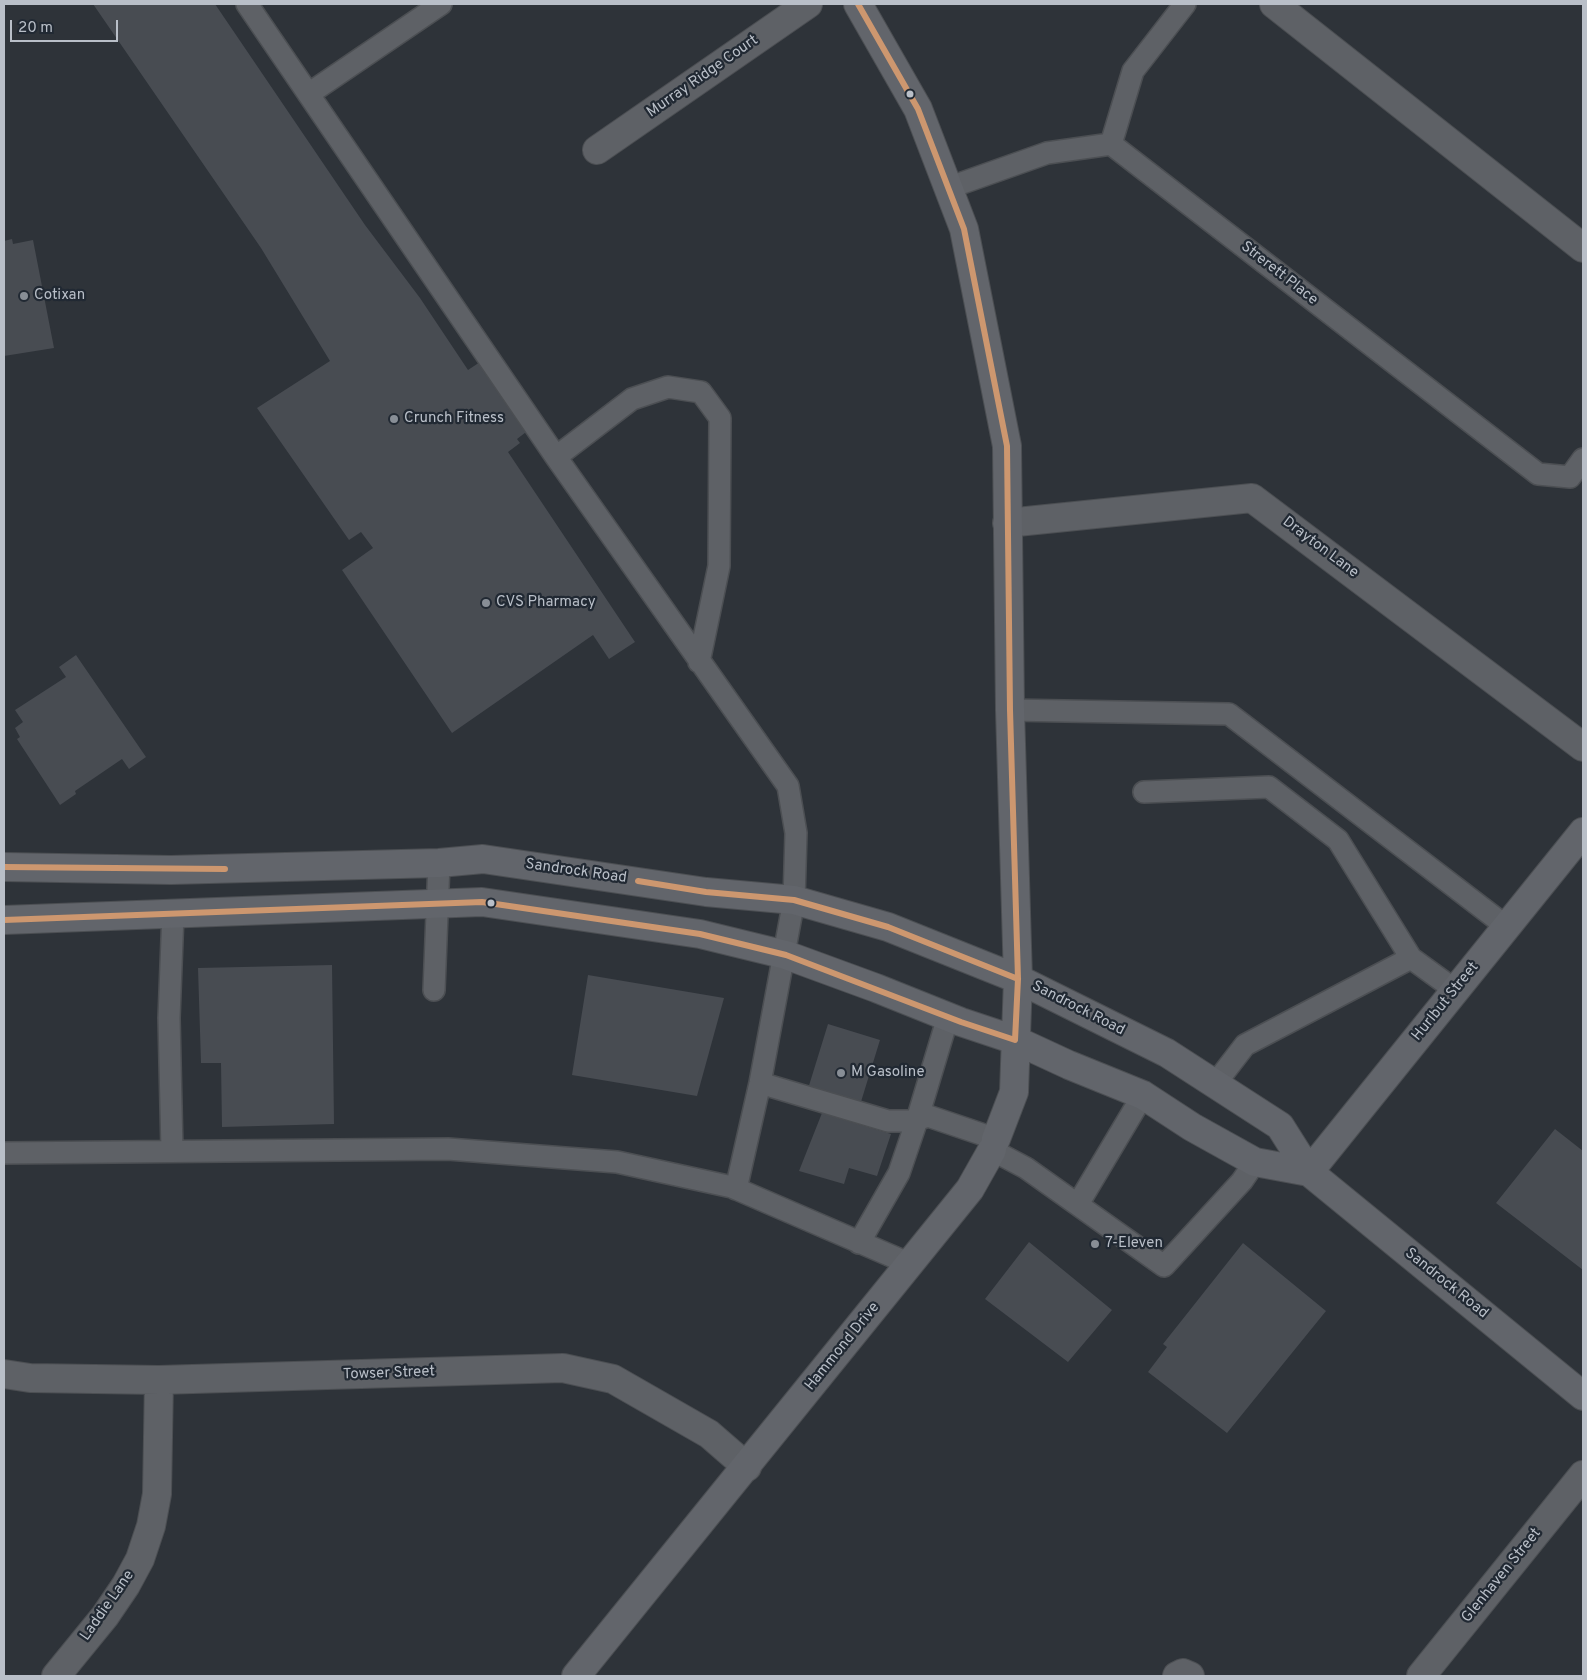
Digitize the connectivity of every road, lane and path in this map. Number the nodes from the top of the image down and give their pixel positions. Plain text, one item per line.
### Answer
1 (247, 4) edge
2 (441, 4) edge
3 (808, 4) edge
4 (858, 4) edge
5 (1185, 4) edge
6 (1274, 4) edge
7 (310, 93) junction
8 (1112, 144) junction
9 (597, 150) dead end
10 (948, 188) junction
11 (1583, 248) edge
12 (556, 457) junction
13 (1583, 459) edge
14 (1008, 523) junction
15 (698, 662) junction
16 (1010, 710) junction
17 (1583, 747) edge
18 (1144, 792) dead end
19 (1583, 832) edge
20 (439, 863) junction
21 (4, 867) edge
22 (794, 900) junction
23 (437, 903) junction
24 (173, 913) junction
25 (4, 920) edge
26 (1507, 927) junction
27 (786, 955) junction
28 (1411, 958) junction
29 (1018, 979) junction
30 (434, 990) dead end
31 (1455, 990) junction
32 (948, 1017) junction
33 (1015, 1040) junction
34 (760, 1083) junction
35 (1215, 1084) junction
36 (1143, 1095) junction
37 (918, 1120) junction
38 (994, 1144) junction
39 (172, 1151) junction
40 (4, 1153) edge
41 (1255, 1162) junction
42 (1309, 1172) junction
43 (736, 1189) junction
44 (1078, 1204) junction
45 (859, 1243) junction
46 (910, 1264) junction
47 (4, 1374) edge
48 (159, 1380) junction
49 (1583, 1396) edge
50 (747, 1467) junction
51 (1583, 1475) edge
52 (56, 1676) edge
53 (576, 1676) edge
54 (1177, 1676) edge
55 (1190, 1676) edge
56 (1421, 1676) edge

1 - 7 lane
2 - 7 lane
3 - 9 street, Murray Ridge Court
4 - 10 main road, Hammond Drive
5 - 8 lane
6 - 11 street
7 - 12 lane
8 - 10 lane
8 - 13 lane, Strerett Place
10 - 14 main road, Hammond Drive
12 - 15 lane
12 - 15 lane
14 - 16 main road, Hammond Drive
14 - 17 street, Drayton Lane
15 - 22 lane
16 - 26 lane
16 - 29 main road, Hammond Drive
18 - 28 lane
19 - 26 main road, Hurlbut Street
20 - 21 main road, Sandrock Road
20 - 22 main road, Sandrock Road
20 - 23 lane
22 - 27 lane
22 - 29 main road, Sandrock Road
23 - 24 main road, Sandrock Road
23 - 27 main road, Sandrock Road
23 - 30 lane
24 - 25 main road, Sandrock Road
24 - 39 lane
26 - 31 main road, Hurlbut Street
27 - 32 main road, Sandrock Road
27 - 34 lane
28 - 31 lane
28 - 35 lane
29 - 33 main road, Hammond Drive
29 - 35 main road, Sandrock Road
31 - 42 main road, Hurlbut Street
32 - 33 main road, Sandrock Road
32 - 37 lane
33 - 36 main road, Sandrock Road
33 - 38 main road, Hammond Drive
34 - 37 lane
34 - 43 lane
35 - 42 main road, Sandrock Road
36 - 41 main road, Sandrock Road
36 - 44 lane
37 - 38 lane
37 - 45 lane
38 - 44 lane
38 - 46 main road, Hammond Drive
39 - 40 lane
39 - 43 lane
41 - 42 main road, Sandrock Road
41 - 44 lane
42 - 49 main road, Sandrock Road
43 - 45 lane
45 - 46 lane
46 - 50 main road, Hammond Drive
47 - 48 street, Towser Street
48 - 50 street, Towser Street
48 - 52 street, Laddie Lane
50 - 53 main road, Hammond Drive
51 - 56 street, Glenhaven Street
54 - 55 street

